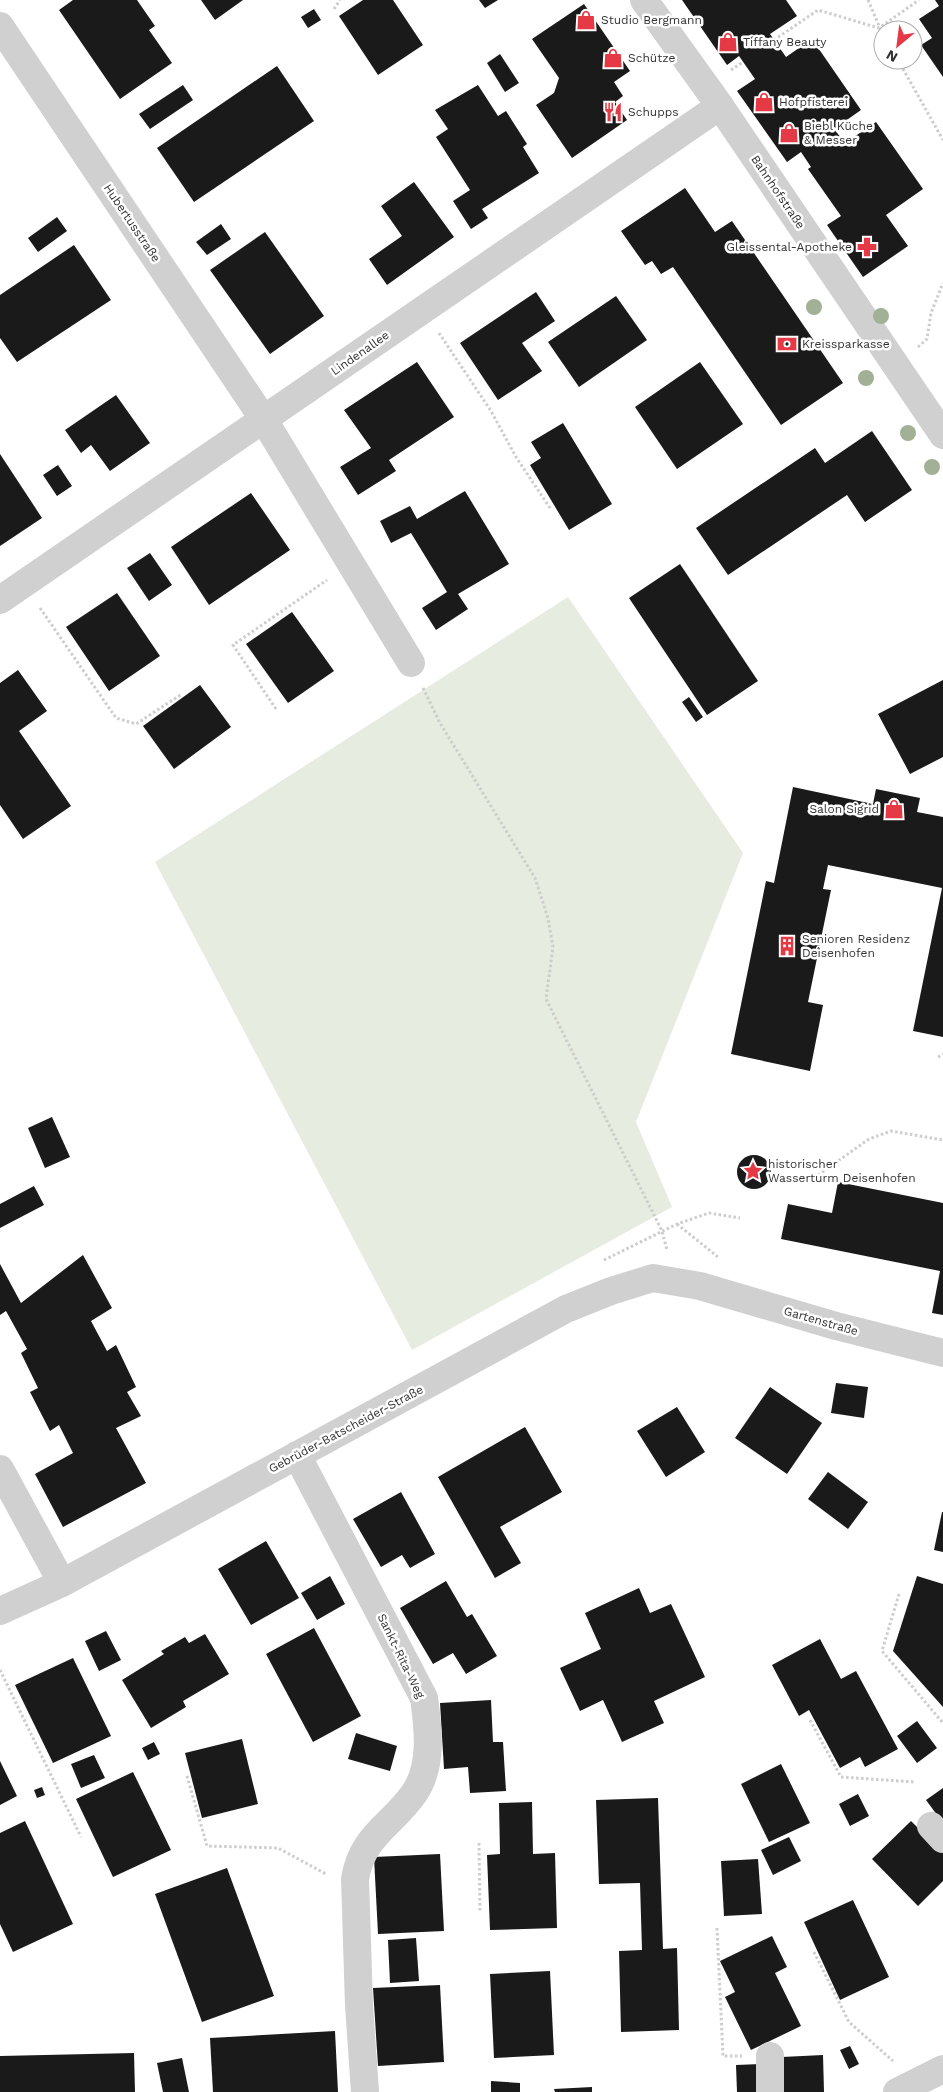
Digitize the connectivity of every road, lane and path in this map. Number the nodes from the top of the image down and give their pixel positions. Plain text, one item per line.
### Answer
1 (340, 0) edge
2 (644, 0) edge
3 (868, 0) edge
4 (919, 0) edge
5 (334, 9) dead end
6 (876, 20) edge
7 (890, 20) edge
8 (0, 26) edge
9 (873, 26) edge
10 (774, 40) dead end
11 (904, 70) edge
12 (720, 106) junction
13 (943, 140) edge
14 (943, 283) edge
15 (424, 310) junction
16 (896, 365) junction
17 (264, 420) junction
18 (943, 435) edge
19 (550, 508) dead end
20 (351, 564) junction
21 (23, 584) junction
22 (0, 600) edge
23 (411, 663) joint
24 (182, 694) dead end
25 (276, 710) dead end
26 (943, 1054) edge
27 (938, 1057) dead end
28 (943, 1140) edge
29 (814, 1178) dead end
30 (676, 1224) dead end
31 (718, 1257) dead end
32 (688, 1284) junction
33 (943, 1354) edge
34 (297, 1455) junction
35 (0, 1469) edge
36 (62, 1583) junction
37 (900, 1594) dead end
38 (0, 1611) edge
39 (0, 1670) edge
40 (810, 1720) dead end
41 (943, 1722) edge
42 (187, 1776) dead end
43 (916, 1782) dead end
44 (81, 1837) dead end
45 (479, 1843) dead end
46 (355, 1890) junction
47 (480, 1911) dead end
48 (717, 1928) dead end
49 (814, 1952) dead end
50 (770, 2056) joint
51 (943, 2069) edge
52 (907, 2087) edge
53 (365, 2092) edge
54 (770, 2092) edge

1 - 5 path
2 - 12 street, Bahnhofstraße
3 - 6 path
4 - 7 path
8 - 17 street, Hubertusstraße
9 - 10 path
11 - 13 path
12 - 15 street, Lindenallee
12 - 16 street, Bahnhofstraße
14 - 16 path
15 - 17 street, Lindenallee
15 - 19 path
16 - 18 street, Bahnhofstraße
17 - 20 street, Hubertusstraße
17 - 21 street, Lindenallee
20 - 23 street, Hubertusstraße
20 - 25 path
21 - 22 street, Lindenallee
21 - 24 path
23 - 32 path
26 - 27 path
28 - 29 path
30 - 31 path
32 - 33 street, Gartenstraße
32 - 34 street, Gebrüder-Batscheider-Straße
34 - 36 street, Gebrüder-Batscheider-Straße
34 - 46 street, Sankt-Rita-Weg
35 - 36 street
36 - 38 street, Gebrüder-Batscheider-Straße
37 - 41 path
39 - 44 path
40 - 43 path
42 - 46 path
45 - 47 path
46 - 53 street, Sankt-Rita-Weg
48 - 50 path
49 - 52 path
50 - 54 street
51 - 52 street

